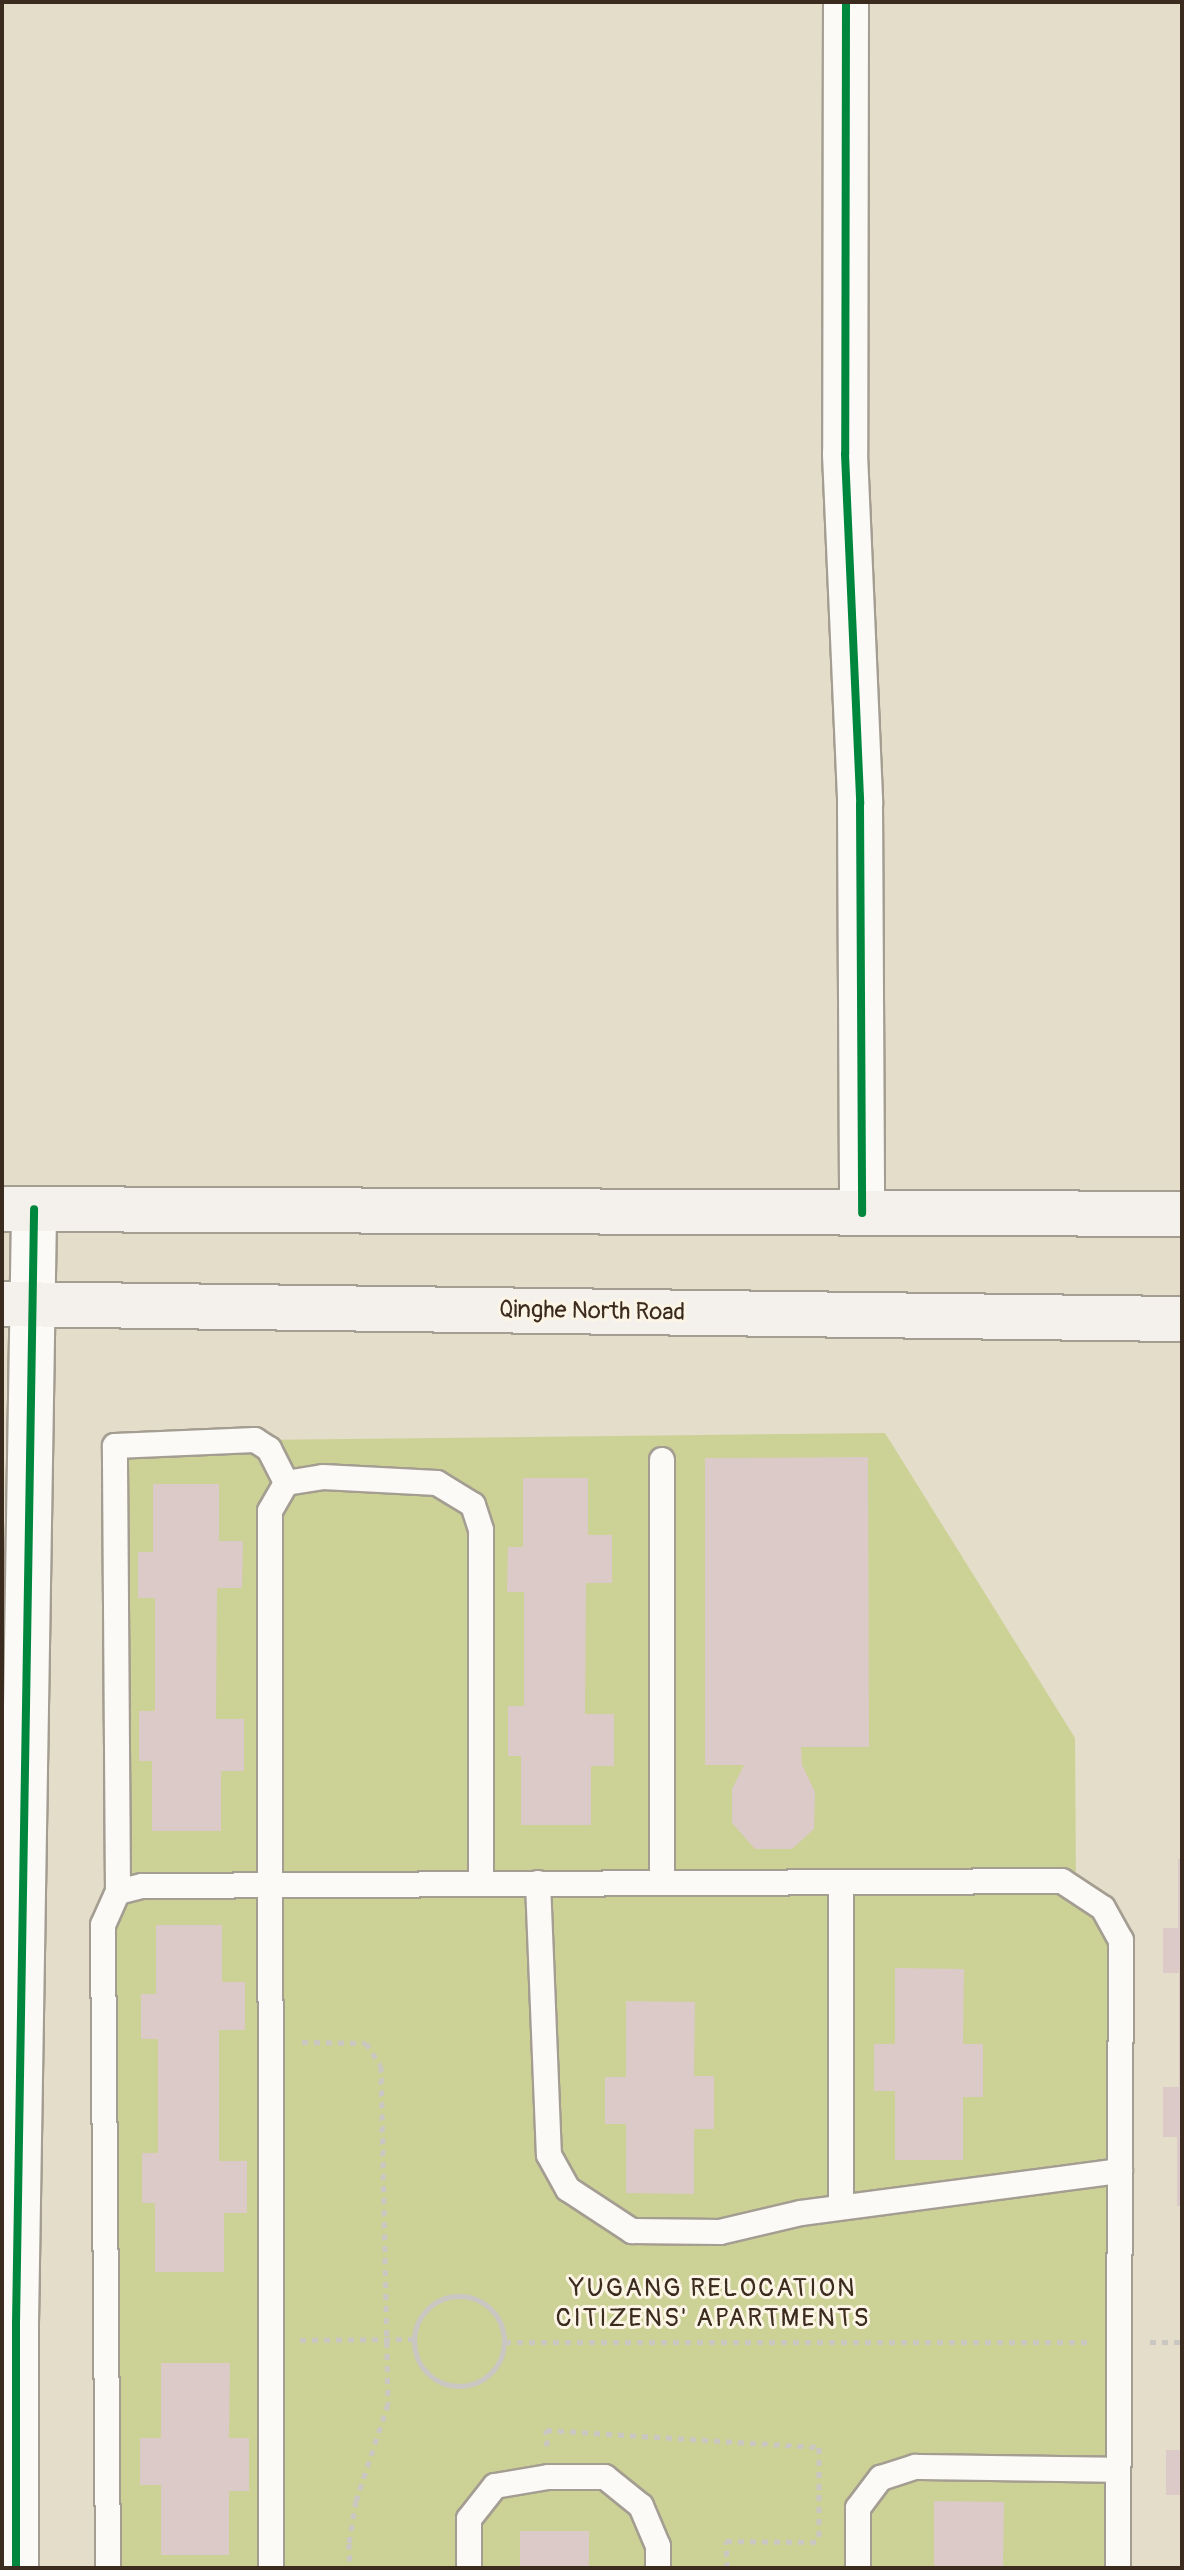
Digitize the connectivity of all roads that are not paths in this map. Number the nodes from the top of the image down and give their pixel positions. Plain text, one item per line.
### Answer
1 (846, 2) edge
2 (18, 1209) edge
3 (862, 1213) junction
4 (1182, 1214) edge
5 (17, 1304) edge
6 (1182, 1319) edge
7 (662, 1460) dead end
8 (286, 1483) junction
9 (841, 1882) junction
10 (538, 1883) junction
11 (662, 1883) junction
12 (481, 1884) junction
13 (272, 1885) junction
14 (118, 1892) junction
15 (1120, 2171) junction
16 (841, 2207) junction
17 (9, 2323) edge
18 (1118, 2470) junction
19 (16, 2568) edge
20 (108, 2568) edge
21 (271, 2568) edge
22 (469, 2568) edge
23 (658, 2568) edge
24 (858, 2568) edge
25 (1118, 2568) edge

1 - 3 street
2 - 3 main road
2 - 5 street
3 - 4 main road
5 - 6 main road, Qinghe North Road
5 - 17 street
7 - 11 lane
8 - 12 lane
8 - 13 lane
8 - 14 lane
9 - 11 lane
9 - 15 lane
9 - 16 lane
10 - 11 lane
10 - 12 lane
10 - 16 lane
12 - 13 lane
13 - 14 lane
13 - 21 lane
14 - 20 lane
15 - 16 lane
15 - 18 lane
17 - 19 street
18 - 24 lane
18 - 25 lane
22 - 23 lane

